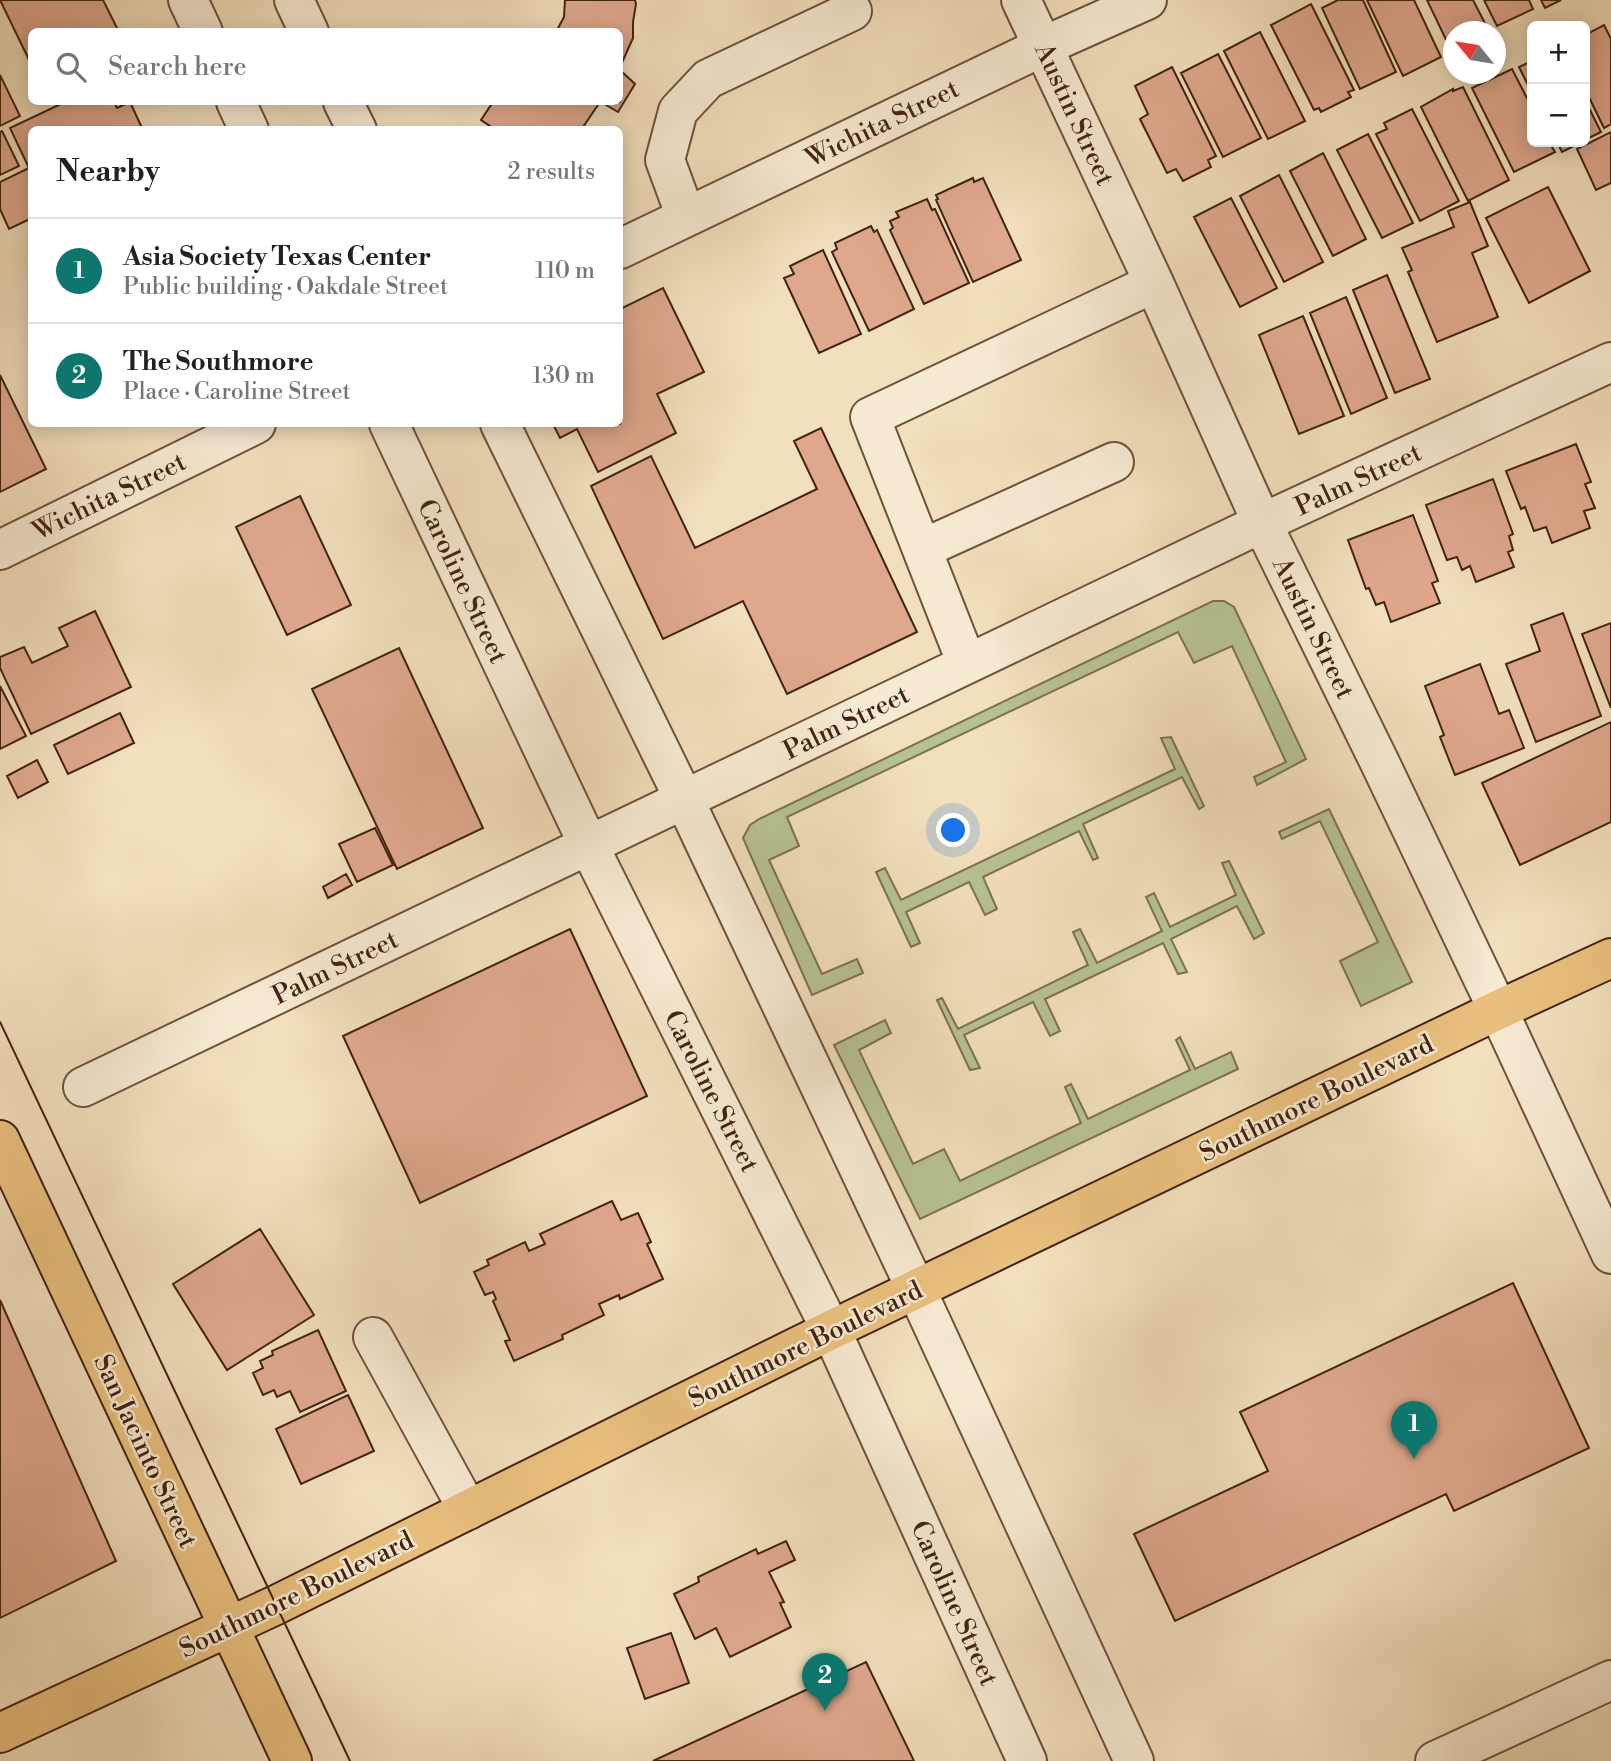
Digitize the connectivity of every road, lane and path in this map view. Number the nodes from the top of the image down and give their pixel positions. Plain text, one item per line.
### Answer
1 (188, 0) edge
2 (294, 0) edge
3 (1021, 0) edge
4 (1147, 0) edge
5 (852, 11) dead end
6 (201, 28) edge
7 (307, 28) edge
8 (1044, 46) junction
9 (237, 105) edge
10 (344, 105) edge
11 (247, 126) edge
12 (355, 126) edge
13 (686, 217) junction
14 (623, 247) edge
15 (1154, 283) junction
16 (1611, 362) edge
17 (250, 427) edge
18 (390, 427) edge
19 (501, 427) edge
20 (1114, 462) dead end
21 (1262, 523) junction
22 (0, 550) edge
23 (922, 550) junction
24 (967, 664) junction
25 (684, 799) junction
26 (589, 846) junction
27 (1611, 958) edge
28 (1498, 1010) junction
29 (83, 1087) dead end
30 (0, 1140) edge
31 (1611, 1254) edge
32 (916, 1289) junction
33 (831, 1330) junction
34 (373, 1337) dead end
35 (468, 1510) junction
36 (229, 1627) junction
37 (1611, 1680) edge
38 (0, 1733) edge
39 (292, 1761) edge
40 (1027, 1761) edge
41 (1134, 1761) edge
42 (1435, 1761) edge

1 - 6 street
2 - 7 street
3 - 8 street, Austin Street
4 - 8 street, Wichita Street
5 - 13 street
8 - 13 street, Wichita Street
8 - 15 street, Austin Street
9 - 11 street
10 - 12 street
13 - 14 street, Wichita Street
15 - 21 street, Austin Street
15 - 23 street
16 - 21 street, Palm Street
17 - 22 street, Wichita Street
18 - 26 street, Caroline Street
19 - 25 street
20 - 23 street
21 - 24 street, Palm Street
21 - 28 street, Austin Street
23 - 24 street
24 - 25 street, Palm Street
25 - 26 street, Palm Street
25 - 32 street
26 - 29 street, Palm Street
26 - 33 street, Caroline Street
27 - 28 main road, Southmore Boulevard
28 - 31 street, Austin Street
28 - 32 main road, Southmore Boulevard
30 - 36 main road, San Jacinto Street
32 - 33 main road, Southmore Boulevard
32 - 41 street
33 - 35 main road, Southmore Boulevard
33 - 40 street, Caroline Street
34 - 35 street
35 - 36 main road, Southmore Boulevard
36 - 38 main road, Southmore Boulevard
36 - 39 main road, San Jacinto Street
37 - 42 street

